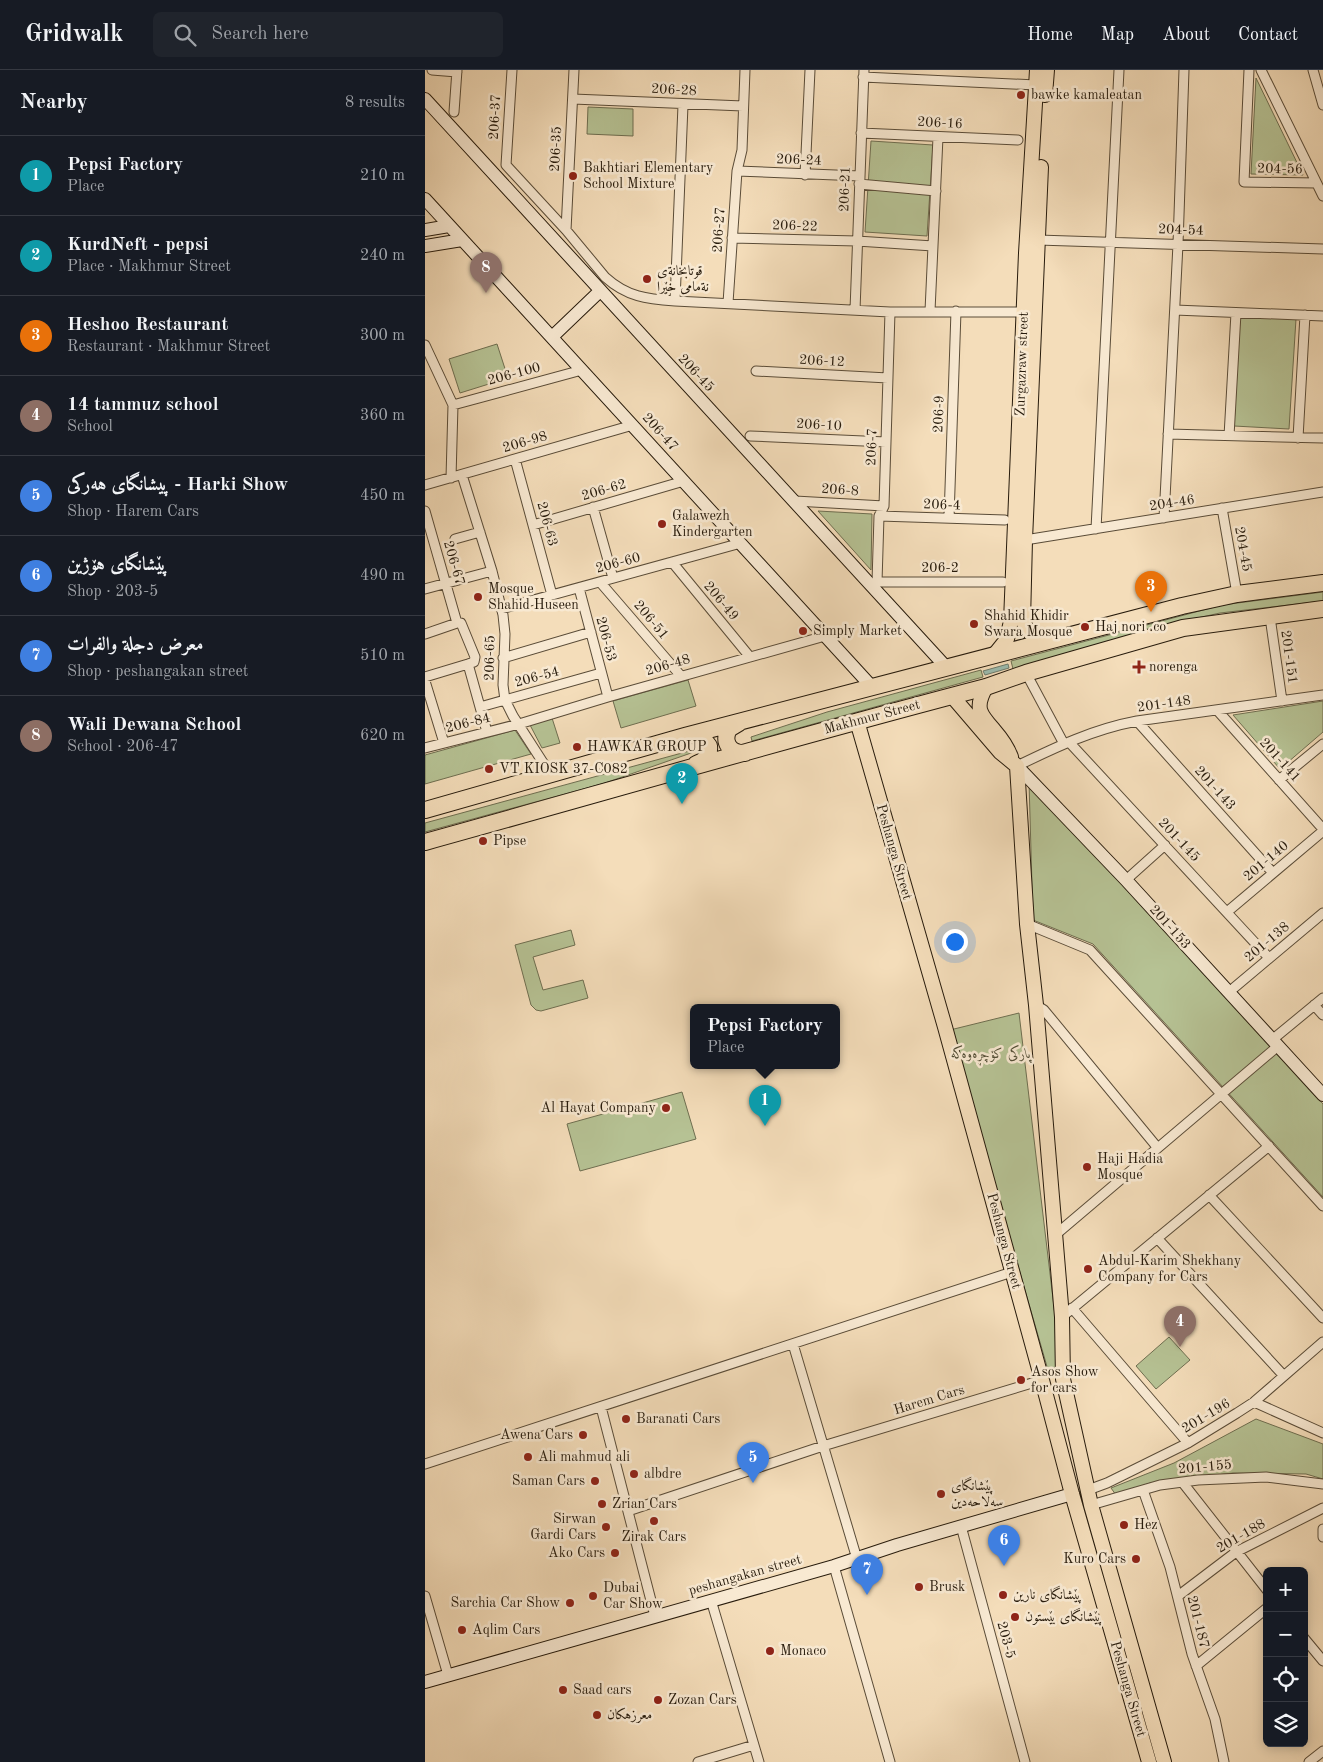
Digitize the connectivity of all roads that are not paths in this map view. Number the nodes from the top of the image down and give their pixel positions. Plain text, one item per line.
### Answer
1 (432, 70) edge
2 (512, 70) edge
3 (574, 70) edge
4 (745, 70) edge
5 (810, 70) edge
6 (1037, 70) edge
7 (1047, 70) edge
8 (1119, 70) edge
9 (1183, 70) edge
10 (1249, 70) edge
11 (1261, 70) edge
12 (1313, 70) edge
13 (457, 71) edge
14 (863, 74) edge
15 (1037, 85) junction
16 (425, 99) edge
17 (573, 99) junction
18 (683, 105) junction
19 (1323, 105) edge
20 (743, 106) junction
21 (455, 112) dead end
22 (861, 133) junction
23 (938, 137) junction
24 (1018, 140) dead end
25 (1037, 157) junction
26 (737, 171) junction
27 (805, 175) junction
28 (859, 180) junction
29 (1316, 183) junction
30 (936, 191) junction
31 (1323, 196) edge
32 (425, 198) edge
33 (449, 226) junction
34 (425, 230) edge
35 (566, 230) junction
36 (732, 238) junction
37 (462, 240) junction
38 (1038, 240) junction
39 (857, 241) junction
40 (1109, 242) junction
41 (1177, 244) junction
42 (425, 246) edge
43 (933, 246) junction
44 (1323, 248) edge
45 (612, 283) junction
46 (600, 291) junction
47 (675, 301) junction
48 (728, 303) junction
49 (855, 310) junction
50 (1175, 310) junction
51 (930, 311) junction
52 (956, 311) junction
53 (890, 312) junction
54 (1023, 312) junction
55 (1236, 312) junction
56 (1305, 315) junction
57 (1323, 316) edge
58 (552, 337) junction
59 (425, 345) edge
60 (582, 370) junction
61 (756, 371) dead end
62 (888, 378) junction
63 (453, 405) junction
64 (633, 426) junction
65 (1168, 434) junction
66 (750, 436) dead end
67 (1229, 436) junction
68 (1297, 438) junction
69 (1323, 438) edge
70 (1024, 439) junction
71 (886, 442) junction
72 (515, 459) junction
73 (462, 474) junction
74 (451, 478) junction
75 (684, 481) junction
76 (425, 485) edge
77 (1323, 492) edge
78 (795, 501) junction
79 (884, 506) junction
80 (593, 508) junction
81 (1222, 508) junction
82 (425, 511) edge
83 (879, 516) junction
84 (949, 518) junction
85 (1164, 518) junction
86 (1005, 520) dead end
87 (533, 525) junction
88 (1095, 529) junction
89 (480, 532) junction
90 (455, 539) dead end
91 (1025, 540) junction
92 (741, 543) junction
93 (671, 562) junction
94 (492, 571) junction
95 (613, 578) junction
96 (600, 582) junction
97 (1003, 582) dead end
98 (445, 583) junction
99 (1323, 583) edge
100 (874, 584) junction
101 (579, 588) junction
102 (425, 589) edge
103 (1237, 594) junction
104 (552, 595) junction
105 (501, 609) junction
106 (1323, 609) edge
107 (1270, 616) junction
108 (1017, 621) junction
109 (460, 625) junction
110 (591, 632) junction
111 (425, 634) edge
112 (825, 636) junction
113 (1046, 642) junction
114 (995, 654) junction
115 (750, 657) junction
116 (503, 658) junction
117 (468, 664) junction
118 (946, 667) junction
119 (601, 673) junction
120 (1026, 673) junction
121 (681, 676) junction
122 (425, 677) edge
123 (425, 681) edge
124 (872, 687) junction
125 (986, 688) junction
126 (1323, 695) edge
127 (608, 696) junction
128 (952, 696) junction
129 (505, 700) junction
130 (1282, 701) junction
131 (480, 707) junction
132 (1217, 710) junction
133 (748, 720) junction
134 (857, 721) junction
135 (1137, 721) junction
136 (519, 724) junction
137 (487, 732) junction
138 (691, 735) junction
139 (444, 743) junction
140 (1066, 743) junction
141 (1323, 744) edge
142 (425, 748) edge
143 (745, 753) junction
144 (1016, 764) junction
145 (694, 765) junction
146 (551, 775) junction
147 (1279, 780) junction
148 (425, 810) edge
149 (1323, 830) edge
150 (425, 842) edge
151 (1165, 845) junction
152 (1273, 873) junction
153 (1126, 880) junction
154 (1227, 912) junction
155 (1323, 913) edge
156 (1027, 924) junction
157 (1269, 958) junction
158 (1229, 992) junction
159 (1323, 998) edge
160 (1036, 1005) junction
161 (1314, 1005) junction
162 (1323, 1015) edge
163 (1275, 1043) junction
164 (1222, 1094) junction
165 (1323, 1095) edge
166 (1269, 1146) junction
167 (1157, 1147) junction
168 (1209, 1195) junction
169 (1323, 1206) edge
170 (1054, 1236) junction
171 (1157, 1238) junction
172 (1012, 1272) junction
173 (1067, 1313) junction
174 (1323, 1318) edge
175 (1323, 1342) edge
176 (793, 1344) junction
177 (1284, 1376) junction
178 (1063, 1379) junction
179 (1042, 1380) junction
180 (1255, 1402) junction
181 (601, 1407) junction
182 (1322, 1431) edge
183 (1189, 1444) junction
184 (823, 1446) junction
185 (425, 1464) edge
186 (1107, 1483) junction
187 (1183, 1483) junction
188 (1323, 1484) edge
189 (1088, 1490) junction
190 (1143, 1490) junction
191 (1071, 1494) junction
192 (1112, 1500) junction
193 (1091, 1506) junction
194 (1323, 1508) edge
195 (628, 1511) junction
196 (961, 1526) junction
197 (1323, 1528) edge
198 (1323, 1537) edge
199 (1236, 1552) junction
200 (857, 1558) junction
201 (834, 1566) junction
202 (1263, 1585) edge
203 (425, 1596) edge
204 (1178, 1596) junction
205 (711, 1600) junction
206 (1263, 1611) edge
207 (655, 1616) junction
208 (1308, 1643) edge
209 (1323, 1661) edge
210 (1196, 1666) junction
211 (447, 1675) junction
212 (425, 1682) edge
213 (754, 1745) junction
214 (1321, 1756) edge
215 (1163, 1758) edge
216 (1149, 1760) edge
217 (698, 1762) edge
218 (759, 1762) edge
219 (890, 1762) edge
220 (1025, 1762) edge
221 (1224, 1762) edge
222 (1309, 1762) edge

1 - 13 street
2 - 35 street, 206-37
3 - 17 street, 206-35
4 - 20 street, 206-27
5 - 27 street
6 - 15 main road, Zurgazraw street
7 - 25 main road, Zurgazraw street
8 - 40 street
9 - 41 street
10 - 29 street, 204-56
11 - 29 street
12 - 19 street
13 - 21 street
14 - 15 street
14 - 22 street, 206-21
15 - 25 main road, Zurgazraw street
16 - 46 street, 206-45
17 - 18 street, 206-28
17 - 35 street, 206-35
18 - 20 street, 206-28
18 - 47 street
20 - 26 street, 206-27
22 - 23 street, 206-16
22 - 28 street, 206-21
23 - 24 street, 206-16
23 - 30 street
25 - 38 main road, Zurgazraw street
25 - 54 main road, Zurgazraw street
26 - 27 street, 206-24
26 - 36 street, 206-27
27 - 28 street, 206-24
28 - 30 street, 206-24
28 - 39 street, 206-21
29 - 31 street
30 - 43 street
32 - 33 street, 206-47
33 - 34 street
33 - 37 street, 206-47
35 - 45 street
36 - 39 street, 206-22
36 - 48 street, 206-27
37 - 42 street
37 - 58 street, 206-47
38 - 40 street, 204-54
38 - 70 main road, Zurgazraw street
39 - 43 street, 206-22
39 - 49 street, 206-21
40 - 41 street, 204-54
40 - 88 street
41 - 44 street, 204-54
41 - 50 street
43 - 51 street
45 - 46 street
45 - 47 street
46 - 58 street
46 - 78 street, 206-45
47 - 48 street
48 - 49 street
49 - 53 street
50 - 55 street
50 - 65 street
51 - 52 street
51 - 53 street
52 - 54 street
52 - 84 street, 206-9
53 - 62 street, 206-7
54 - 70 main road, Zurgazraw street
55 - 56 street
55 - 67 street
56 - 57 street
56 - 68 street
58 - 60 street, 206-47
59 - 63 street
60 - 63 street, 206-100
60 - 64 street, 206-47
61 - 62 street, 206-12
62 - 71 street, 206-7
63 - 74 street
64 - 72 street, 206-98
64 - 75 street, 206-47
65 - 67 street
65 - 85 street
66 - 71 street, 206-10
67 - 68 street
68 - 69 street
70 - 91 main road, Zurgazraw street
70 - 108 main road, Zurgazraw street
71 - 79 street, 206-7
72 - 73 street, 206-98
72 - 87 street, 206-63
73 - 74 street, 206-98
73 - 89 street, 206-65
74 - 76 street, 206-98
75 - 80 street, 206-62
75 - 92 street, 206-47
77 - 81 street, 204-46
78 - 79 street, 206-8
78 - 100 street, 206-45
79 - 83 street, 206-7
80 - 87 street, 206-62
80 - 95 street
81 - 85 street, 204-46
81 - 103 street, 204-45
82 - 98 street, 206-67
83 - 84 street, 206-4
83 - 100 street, 206-7
84 - 86 street, 206-4
85 - 88 street, 204-46
87 - 104 street, 206-63
88 - 91 street, 204-46
89 - 90 street
89 - 94 street, 206-65
91 - 108 main road, Zurgazraw street
92 - 93 street, 206-60
92 - 112 street, 206-47
93 - 95 street, 206-60
93 - 115 street, 206-49
94 - 98 street
94 - 105 street, 206-65
95 - 96 street, 206-60
96 - 101 street, 206-60
96 - 121 street, 206-51
97 - 100 street, 206-2
98 - 102 street
98 - 109 street, 206-67
99 - 103 highway
100 - 118 street, 206-45
101 - 104 street, 206-60
101 - 110 street, 206-53
103 - 113 highway
104 - 105 street, 206-60
105 - 116 street, 206-65
106 - 107 highway, Makhmur Street
107 - 120 highway, Makhmur Street
107 - 130 street, 201-151
108 - 113 main road
108 - 114 main road, Zurgazraw street
109 - 111 street
109 - 117 street, 206-67
110 - 116 street
110 - 119 street, 206-53
112 - 115 street, 206-48
112 - 124 street, 206-47
113 - 114 highway
114 - 118 highway
115 - 121 street, 206-48
116 - 129 street, 206-65
117 - 122 street
117 - 131 street
118 - 124 highway
119 - 127 street, 206-53
119 - 129 street, 206-54
120 - 125 highway, Makhmur Street
120 - 140 street, 201-145
121 - 127 street, 206-48
123 - 139 street
124 - 133 highway
125 - 128 highway, Makhmur Street
125 - 144 main road, 201-153
126 - 130 street, 201-148
127 - 136 street, 206-48
128 - 134 highway, Makhmur Street
128 - 144 main road, 201-153
129 - 131 street, 206-54
129 - 136 street, 206-65
130 - 132 street, 201-148
131 - 137 street
132 - 135 street, 201-148
132 - 147 street, 201-141
133 - 138 highway
133 - 143 highway
134 - 143 highway, Makhmur Street
134 - 172 main road, Peshanga Street
135 - 140 street, 201-148
135 - 152 street, 201-143
136 - 137 street, 206-84
136 - 146 street, 206-65
137 - 139 street, 206-84
138 - 145 highway
138 - 146 highway
139 - 142 street, 206-84
140 - 144 street, 201-148
140 - 151 street, 201-145
141 - 147 street
143 - 145 highway, Makhmur Street
144 - 153 street, 201-153
144 - 156 main road, Peshanga Street
145 - 150 highway, Makhmur Street
146 - 148 highway
147 - 149 street, 201-141
149 - 152 street, 201-140
151 - 153 street
151 - 154 street, 201-145
152 - 154 street, 201-140
153 - 158 street, 201-153
154 - 157 street, 201-145
155 - 157 street, 201-138
156 - 160 main road, Peshanga Street
156 - 164 street
157 - 158 street, 201-138
158 - 163 street, 201-153
159 - 161 street
160 - 167 street
160 - 170 main road, Peshanga Street
161 - 162 street
161 - 163 street
163 - 164 street
163 - 165 street, 201-153
164 - 166 street
164 - 167 street
166 - 168 street
166 - 169 street
167 - 170 street
168 - 171 street
168 - 174 street
170 - 173 main road, Peshanga Street
171 - 173 street
171 - 177 street
172 - 176 street
172 - 179 main road, Peshanga Street
173 - 178 main road, Peshanga Street
173 - 183 street
175 - 177 street, 201-196
176 - 181 street
176 - 184 street
177 - 180 street, 201-196
178 - 179 main road
178 - 189 main road, Peshanga Street
179 - 184 street, Harem Cars
179 - 191 main road, Peshanga Street
180 - 182 street
180 - 183 street, 201-196
181 - 185 street
181 - 195 street
183 - 186 street, 201-196
184 - 195 street, Harem Cars
184 - 200 street
186 - 189 street, 201-196
186 - 192 street
187 - 188 street, 201-155
187 - 190 street, 201-155
187 - 199 street
189 - 193 main road, Peshanga Street
190 - 192 street, 201-155
190 - 204 street, 201-187
191 - 196 street, peshangakan street
191 - 216 main road, Peshanga Street
192 - 193 street, 201-155
193 - 215 main road, Peshanga Street
194 - 199 street, 201-188
195 - 207 street
196 - 200 street, peshangakan street
196 - 220 street, 203-5
197 - 198 street
199 - 202 street
199 - 204 street, 201-188
200 - 201 street, peshangakan street
201 - 205 street, peshangakan street
201 - 219 street
203 - 211 street
204 - 210 street, 201-187
205 - 207 street, peshangakan street
205 - 213 street
206 - 210 street
207 - 211 street, peshangakan street
208 - 209 street
210 - 221 street, 201-187
211 - 212 street, peshangakan street
213 - 217 street
213 - 218 street
214 - 222 street
215 - 216 main road

